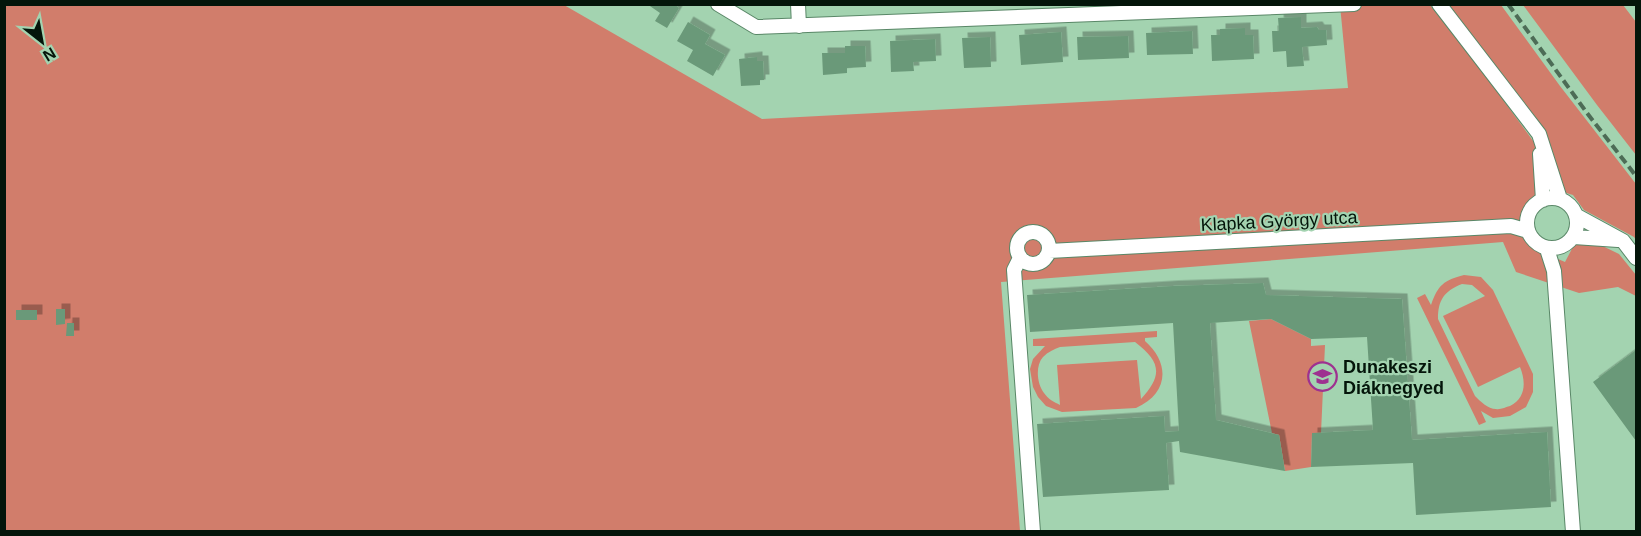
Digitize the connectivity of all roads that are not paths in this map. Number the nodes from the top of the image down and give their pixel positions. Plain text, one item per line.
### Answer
1 (718, 4) edge
2 (798, 4) edge
3 (966, 4) edge
4 (1354, 4) edge
5 (1439, 4) edge
6 (1135, 9) edge
7 (967, 19) junction
8 (799, 26) junction
9 (1539, 134) junction
10 (1560, 199) junction
11 (1543, 200) junction
12 (1528, 216) junction
13 (1577, 216) junction
14 (1511, 226) junction
15 (1528, 231) junction
16 (1574, 237) junction
17 (1623, 241) junction
18 (1547, 249) junction
19 (1048, 251) junction
20 (1020, 258) junction
21 (1636, 258) edge
22 (1033, 531) edge
23 (1573, 531) edge

1 - 8 street
2 - 8 street
3 - 7 street
4 - 6 street
5 - 9 street
6 - 7 street
7 - 8 street
9 - 10 street
9 - 11 street
10 - 11 street
10 - 13 street
11 - 12 street
12 - 14 street, Klapka György utca
12 - 15 street
13 - 16 street
13 - 17 street
14 - 15 street, Klapka György utca
14 - 19 street, Klapka György utca
15 - 18 street
16 - 17 street
16 - 18 street
17 - 21 street
18 - 23 street
19 - 20 street, Klapka György utca
19 - 20 street
20 - 22 street

